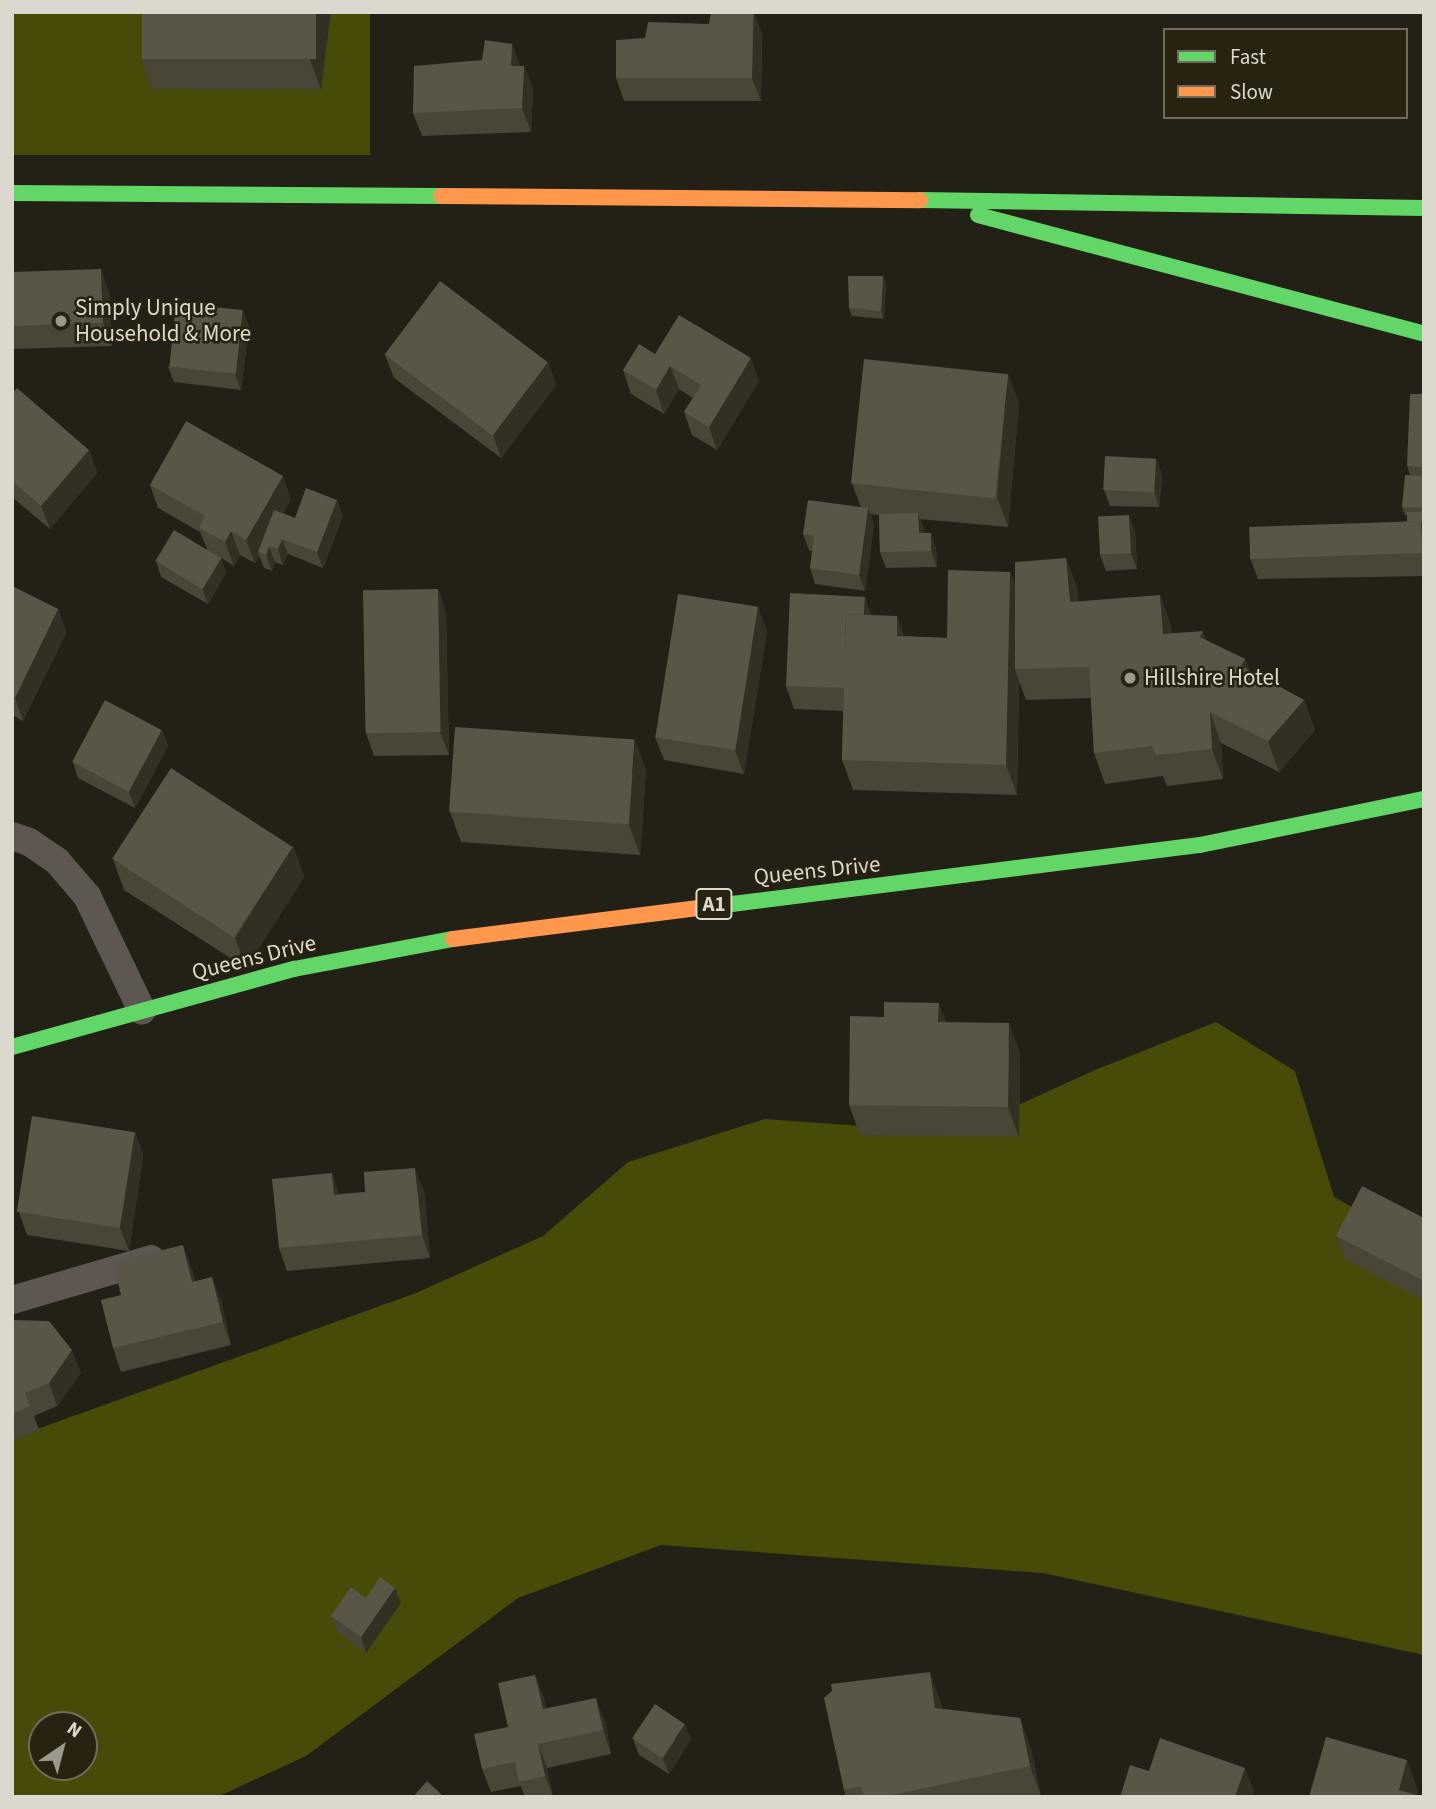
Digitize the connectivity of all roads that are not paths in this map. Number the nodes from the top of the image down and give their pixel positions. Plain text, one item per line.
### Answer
1 (12, 193) edge
2 (926, 200) junction
3 (1424, 208) edge
4 (1424, 334) edge
5 (1418, 806) edge
6 (12, 836) edge
7 (142, 1011) junction
8 (12, 1047) edge
9 (181, 1251) edge
10 (12, 1300) edge

1 - 2 main road
2 - 3 main road
2 - 4 main road
5 - 7 main road, Queens Drive / A1
6 - 7 street
7 - 8 main road, Queens Drive / A1
9 - 10 street

